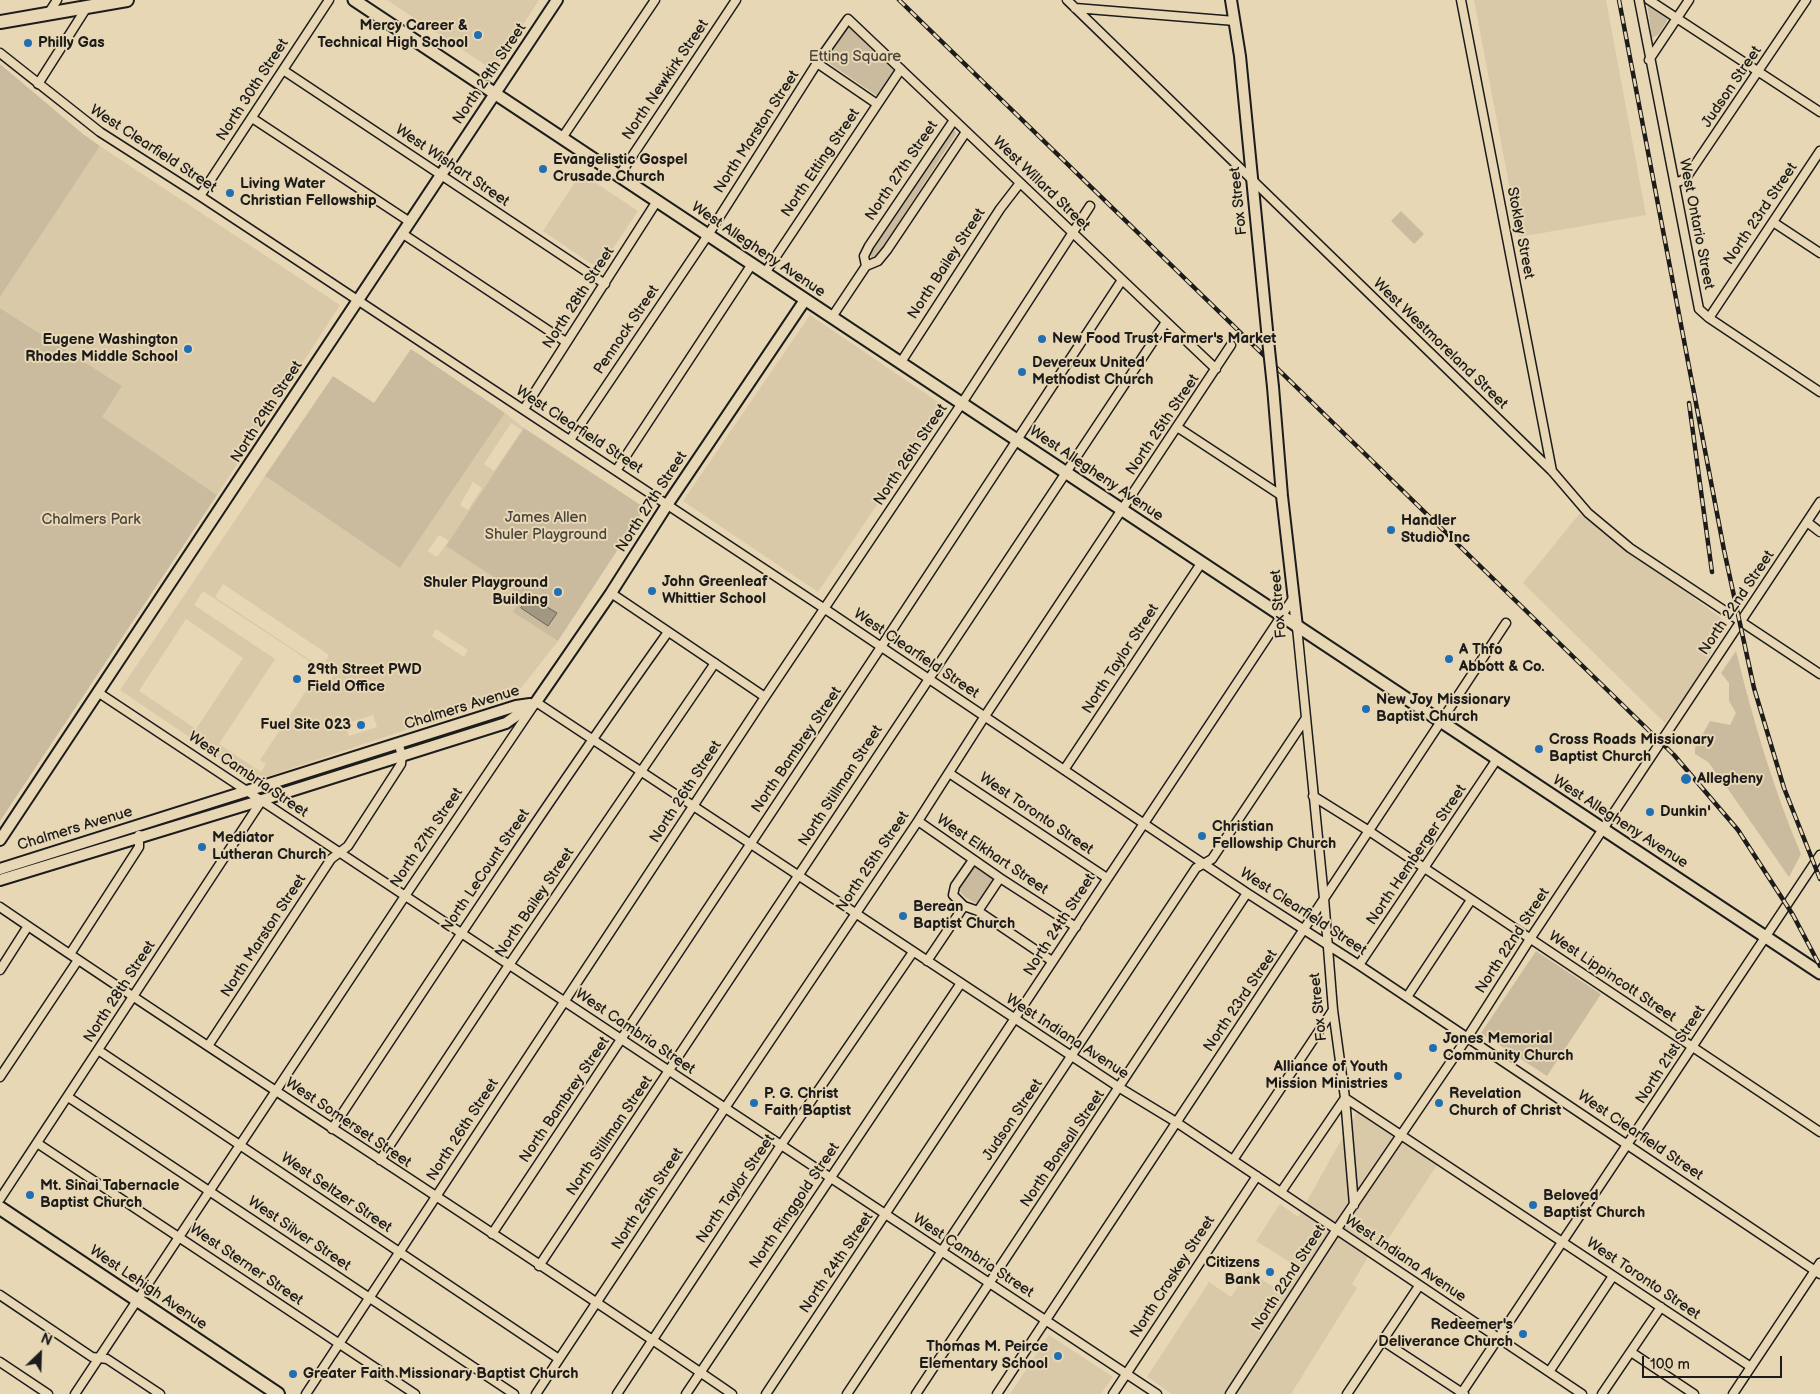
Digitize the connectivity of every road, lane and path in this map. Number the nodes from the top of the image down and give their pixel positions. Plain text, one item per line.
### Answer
1 (57, 0) edge
2 (127, 0) edge
3 (329, 0) edge
4 (354, 0) edge
5 (557, 0) edge
6 (655, 0) edge
7 (736, 0) edge
8 (1067, 0) edge
9 (1231, 0) edge
10 (1461, 0) edge
11 (1639, 0) edge
12 (1649, 0) edge
13 (1689, 0) edge
14 (1806, 0) edge
15 (87, 7) junction
16 (1075, 8) junction
17 (48, 14) junction
18 (1678, 18) junction
19 (848, 19) joint
20 (1235, 21) junction
21 (0, 22) edge
22 (0, 53) edge
23 (1650, 60) junction
24 (818, 63) junction
25 (283, 70) junction
26 (901, 70) junction
27 (1758, 72) junction
28 (38, 84) junction
29 (495, 94) junction
30 (877, 104) junction
31 (1820, 112) edge
32 (252, 118) junction
33 (954, 120) junction
34 (966, 132) junction
35 (562, 138) junction
36 (1820, 151) edge
37 (441, 175) junction
38 (620, 176) junction
39 (1252, 180) junction
40 (1675, 182) junction
41 (1020, 183) junction
42 (200, 196) junction
43 (656, 201) junction
44 (1090, 206) dead end
45 (410, 222) junction
46 (1773, 222) junction
47 (1073, 233) junction
48 (403, 234) junction
49 (708, 234) junction
50 (1820, 253) edge
51 (752, 264) junction
52 (866, 266) junction
53 (765, 273) junction
54 (1122, 280) junction
55 (605, 284) junction
56 (806, 300) junction
57 (358, 301) junction
58 (832, 317) junction
59 (1709, 318) junction
60 (1166, 322) junction
61 (566, 342) junction
62 (1231, 345) dead end
63 (901, 362) junction
64 (1216, 369) junction
65 (1820, 392) edge
66 (962, 403) junction
67 (524, 410) junction
68 (1176, 427) junction
69 (570, 440) junction
70 (1017, 440) junction
71 (616, 470) junction
72 (1552, 471) junction
73 (1066, 472) junction
74 (1282, 496) junction
75 (1820, 502) edge
76 (667, 505) junction
77 (1123, 510) junction
78 (1807, 522) junction
79 (1820, 532) edge
80 (1202, 562) junction
81 (611, 593) junction
82 (1294, 597) junction
83 (825, 609) junction
84 (1282, 617) junction
85 (1741, 622) junction
86 (1506, 623) dead end
87 (1297, 626) junction
88 (668, 632) junction
89 (882, 647) junction
90 (715, 663) junction
91 (1820, 674) edge
92 (928, 679) junction
93 (99, 693) junction
94 (765, 697) junction
95 (536, 702) junction
96 (985, 716) junction
97 (1306, 718) junction
98 (1441, 722) junction
99 (592, 739) junction
100 (398, 743) junction
101 (402, 755) junction
102 (1497, 759) junction
103 (1064, 770) junction
104 (640, 772) junction
105 (949, 773) junction
106 (247, 790) junction
107 (1313, 796) junction
108 (262, 800) junction
109 (693, 806) junction
110 (918, 821) junction
111 (1144, 824) junction
112 (136, 826) junction
113 (1604, 830) junction
114 (1369, 831) junction
115 (140, 838) junction
116 (0, 840) edge
117 (751, 844) junction
118 (340, 853) junction
119 (1820, 855) edge
120 (974, 860) junction
121 (1204, 864) junction
122 (0, 869) edge
123 (1425, 869) junction
124 (799, 876) junction
125 (1000, 878) junction
126 (1107, 878) junction
127 (0, 880) edge
128 (1247, 893) junction
129 (405, 896) junction
130 (1324, 898) junction
131 (1471, 900) junction
132 (964, 906) junction
133 (0, 907) edge
134 (978, 911) junction
135 (855, 914) junction
136 (28, 926) junction
137 (1076, 927) junction
138 (1304, 930) junction
139 (461, 933) junction
140 (1765, 937) junction
141 (1530, 939) junction
142 (1328, 945) junction
143 (913, 952) junction
144 (70, 954) junction
145 (78, 960) junction
146 (928, 961) junction
147 (1052, 961) junction
148 (509, 965) junction
149 (1359, 965) junction
150 (0, 970) edge
151 (1820, 973) edge
152 (961, 983) junction
153 (133, 996) junction
154 (1407, 997) junction
155 (565, 1002) junction
156 (1333, 1010) junction
157 (1016, 1020) junction
158 (1467, 1038) junction
159 (621, 1039) junction
160 (208, 1046) junction
161 (1692, 1047) junction
162 (98, 1050) junction
163 (1072, 1056) junction
164 (670, 1072) junction
165 (0, 1077) edge
166 (1120, 1088) junction
167 (276, 1091) junction
168 (68, 1097) junction
169 (1345, 1098) junction
170 (724, 1108) junction
171 (1176, 1122) junction
172 (332, 1129) junction
173 (1820, 1132) edge
174 (1401, 1136) junction
175 (37, 1143) junction
176 (1628, 1144) junction
177 (240, 1145) junction
178 (782, 1145) junction
179 (380, 1160) junction
180 (1233, 1160) junction
181 (1257, 1176) junction
182 (830, 1178) junction
183 (210, 1191) junction
184 (1281, 1192) junction
185 (436, 1197) junction
186 (0, 1199) edge
187 (1354, 1205) junction
188 (0, 1208) edge
189 (886, 1214) junction
190 (1337, 1229) junction
191 (492, 1234) junction
192 (180, 1238) junction
193 (1562, 1241) junction
194 (400, 1252) junction
195 (942, 1252) junction
196 (539, 1266) junction
197 (1818, 1269) edge
198 (1613, 1276) junction
199 (990, 1283) junction
200 (1419, 1286) junction
201 (0, 1295) edge
202 (369, 1298) junction
203 (137, 1301) junction
204 (597, 1303) junction
205 (1661, 1307) junction
206 (1046, 1320) junction
207 (1498, 1338) junction
208 (653, 1339) junction
209 (1383, 1341) junction
210 (339, 1344) junction
211 (1631, 1352) junction
212 (100, 1358) junction
213 (559, 1358) junction
214 (0, 1362) edge
215 (1751, 1367) junction
216 (700, 1372) junction
217 (1549, 1372) junction
218 (1126, 1374) junction
219 (48, 1394) edge
220 (75, 1394) edge
221 (160, 1394) edge
222 (278, 1394) edge
223 (306, 1394) edge
224 (415, 1394) edge
225 (514, 1394) edge
226 (536, 1394) edge
227 (617, 1394) edge
228 (686, 1394) edge
229 (732, 1394) edge
230 (766, 1394) edge
231 (847, 1394) edge
232 (916, 1394) edge
233 (997, 1394) edge
234 (1113, 1394) edge
235 (1157, 1394) edge
236 (1230, 1394) edge
237 (1347, 1394) edge
238 (1462, 1394) edge
239 (1582, 1394) edge
240 (1602, 1394) edge
241 (1694, 1394) edge
242 (1733, 1394) edge

1 - 17 street
2 - 15 main road
3 - 25 street, North 30th Street
4 - 29 main road, West Allegheny Avenue
5 - 29 street, North 29th Street
6 - 35 street
7 - 38 street, North Newkirk Street
8 - 16 street, West Westmoreland Street
9 - 20 street, Fox Street
10 - 72 street, Stokley Street
11 - 23 street, West Ontario Street
12 - 18 street
13 - 18 street
14 - 27 street, Judson Street
15 - 17 main road
15 - 28 street
16 - 20 street
16 - 39 street, West Westmoreland Street
17 - 21 main road
18 - 23 street
18 - 27 street
19 - 24 street, North Marston Street
19 - 26 street, West Willard Street
20 - 39 street, Fox Street
22 - 28 street, West Clearfield Street
23 - 40 street, West Ontario Street
24 - 30 street
24 - 49 street, North Marston Street
25 - 32 street, North 30th Street
25 - 37 street, West Wishart Street
26 - 30 street, North Etting Street
26 - 33 street, West Willard Street
27 - 31 street
27 - 40 street, Judson Street
28 - 42 street, West Clearfield Street
29 - 35 main road, West Allegheny Avenue
29 - 37 street, North 29th Street
30 - 53 street, North Etting Street
32 - 42 street, North 30th Street
32 - 45 street
33 - 34 street, West Willard Street
33 - 52 street, North 27th Street
34 - 41 street, West Willard Street
34 - 52 street, North 27th Street
35 - 38 main road, West Allegheny Avenue
36 - 46 street, North 23rd Street
37 - 45 street, North 29th Street
37 - 55 street, West Wishart Street
38 - 43 main road, West Allegheny Avenue
39 - 72 street, West Westmoreland Street
39 - 74 street, Fox Street, bridge
40 - 59 street, West Ontario Street
41 - 47 street, West Willard Street
41 - 63 street, North Bailey Street
42 - 57 street, West Clearfield Street
43 - 49 main road, West Allegheny Avenue
43 - 55 street, North 28th Street
44 - 47 street, North 26th Street
45 - 48 street, North 29th Street
46 - 50 street
46 - 59 street, North 23rd Street
47 - 54 street, West Willard Street
47 - 66 street, North 26th Street
48 - 57 street, North 29th Street
48 - 61 street
49 - 51 main road, West Allegheny Avenue
49 - 69 street, Pennock Street
51 - 53 main road, West Allegheny Avenue
51 - 71 street
52 - 58 street, North 27th Street
53 - 56 main road, West Allegheny Avenue
54 - 60 street, West Willard Street
54 - 70 street, North Bambrey Street
55 - 61 street, North 28th Street
56 - 58 main road, West Allegheny Avenue
56 - 76 street, North 27th Street
57 - 67 street, West Clearfield Street
57 - 93 street, North 29th Street
58 - 63 main road, West Allegheny Avenue
59 - 65 street, West Ontario Street
60 - 64 street, West Willard Street
60 - 73 street, North Stillman Street
61 - 67 street, North 28th Street
62 - 64 street, North 25th Street
63 - 66 main road, West Allegheny Avenue
64 - 68 street, North 25th Street
66 - 70 main road, West Allegheny Avenue
66 - 83 street, North 26th Street
67 - 69 street, West Clearfield Street
68 - 74 street
68 - 77 street, North 25th Street
69 - 71 street, West Clearfield Street
70 - 73 main road, West Allegheny Avenue
70 - 89 street, North Bambrey Street
71 - 76 street, West Clearfield Street
72 - 85 street, West Westmoreland Street
73 - 77 main road, West Allegheny Avenue
73 - 92 street, North Stillman Street
74 - 82 street, Fox Street
75 - 78 street, North 22nd Street
76 - 81 street, North 27th Street
76 - 83 street, West Clearfield Street
77 - 80 main road, West Allegheny Avenue
77 - 96 street, North 25th Street
78 - 79 street
78 - 85 street, North 22nd Street
80 - 84 main road, West Allegheny Avenue
80 - 103 street, North Taylor Street
81 - 88 street
81 - 95 street, North 27th Street
82 - 84 street, North 24th Street
82 - 87 street, Fox Street
83 - 89 street, West Clearfield Street
83 - 94 street, North 26th Street
84 - 87 main road, West Allegheny Avenue
84 - 111 street, North 24th Street
85 - 91 street, West Westmoreland Street
85 - 113 street, North 22nd Street
86 - 98 street, North 23rd Street
87 - 97 street, Fox Street
87 - 98 main road, West Allegheny Avenue
88 - 90 street
88 - 99 street, North LeCount Street
89 - 92 street, West Clearfield Street
89 - 117 street, North Bambrey Street
90 - 94 street
90 - 104 street, North Bailey Street
92 - 96 street, West Clearfield Street
92 - 124 street, North Stillman Street
93 - 106 street, West Cambria Street
93 - 116 street, North 29th Street
94 - 109 street, North 26th Street
95 - 99 street, West Indiana Avenue
95 - 100 street, Chalmers Avenue
95 - 101 street, Chalmers Avenue
95 - 129 street, North 27th Street
96 - 103 street, West Clearfield Street
96 - 105 street, North 25th Street
97 - 107 street, Fox Street
97 - 121 street, Judson Street
98 - 102 main road, West Allegheny Avenue
98 - 114 street, North 23rd Street
99 - 104 street, West Indiana Avenue
99 - 139 street, North LeCount Street
100 - 101 street
100 - 106 street, Chalmers Avenue
101 - 108 street, Chalmers Avenue
101 - 118 street, North Marston Street
102 - 113 main road, West Allegheny Avenue
102 - 123 street, North Hemberger Street
103 - 111 street, West Clearfield Street
104 - 109 street, West Indiana Avenue
104 - 148 street, North Bailey Street
105 - 110 street, North 25th Street
105 - 126 street, West Toronto Street
106 - 108 street, West Cambria Street
106 - 112 street, Chalmers Avenue
107 - 114 street, West Lippincott Street
107 - 130 street, Fox Street
108 - 115 street, Chalmers Avenue
108 - 118 street, West Cambria Street
108 - 153 street, North 28th Street
109 - 117 street, West Indiana Avenue
109 - 155 street, North 26th Street
110 - 120 street, West Elkhart Street
110 - 135 street, North 25th Street
111 - 121 street, West Clearfield Street
111 - 126 street, North 24th Street
112 - 115 street
112 - 122 street, Chalmers Avenue
113 - 140 main road, West Allegheny Avenue
113 - 141 street, North 22nd Street
114 - 123 street, West Lippincott Street
114 - 130 street, North 23rd Street
115 - 127 street, Chalmers Avenue
115 - 144 street
117 - 124 street, West Indiana Avenue
117 - 159 street, North Bambrey Street
118 - 129 street, West Cambria Street
118 - 160 street, North Marston Street
119 - 140 street, North 21st Street
120 - 125 street, West Elkhart Street
120 - 132 street
121 - 128 street, West Clearfield Street
121 - 163 street, Judson Street
123 - 131 street, West Lippincott Street
123 - 149 street, North Hemberger Street
124 - 135 street, West Indiana Avenue
124 - 164 street, North Stillman Street
125 - 134 street
125 - 137 street, West Elkhart Street
126 - 137 street, North 24th Street
128 - 138 street, West Clearfield Street
128 - 166 street, North Bonsall Street
129 - 139 street, West Cambria Street
129 - 167 street, North 27th Street
130 - 138 street, North 23rd Street
130 - 142 street, Fox Street
131 - 141 street, West Lippincott Street
131 - 154 street
132 - 134 street
132 - 146 street
133 - 136 street, West Somerset Street
134 - 147 street
135 - 143 street, West Indiana Avenue
135 - 170 street, North 25th Street
136 - 144 street, West Somerset Street
136 - 150 street
137 - 147 street, North 24th Street
138 - 142 street, West Clearfield Street
138 - 171 street, North 23rd Street
139 - 148 street, West Cambria Street
139 - 172 street, North LeCount Street
140 - 151 main road, West Allegheny Avenue
140 - 161 street, North 21st Street
141 - 158 street, North 22nd Street
141 - 161 street, West Lippincott Street
142 - 149 street, West Clearfield Street
142 - 156 street, Fox Street
143 - 146 street, West Indiana Avenue
143 - 178 street, North Taylor Street
144 - 145 street, West Somerset Street
145 - 153 street, West Somerset Street
145 - 165 street
146 - 152 street, West Indiana Avenue
147 - 157 street, North 24th Street
148 - 155 street, West Cambria Street
148 - 179 street, North Bailey Street
149 - 154 street, West Clearfield Street
152 - 157 street, West Indiana Avenue
152 - 182 street, North Ringgold Street
153 - 160 street, West Somerset Street
153 - 162 street, North 28th Street
154 - 158 street, West Clearfield Street
155 - 159 street, West Cambria Street
155 - 185 street, North 26th Street
156 - 169 street, Fox Street
156 - 180 street
157 - 163 street, West Indiana Avenue
157 - 189 street, North 24th Street
158 - 174 street, North 22nd Street
158 - 176 street, West Clearfield Street
159 - 164 street, West Cambria Street
159 - 191 street, North Bambrey Street
160 - 167 street, West Somerset Street
161 - 173 street, West Lippincott Street
161 - 176 street, North 21st Street
162 - 168 street, North 28th Street
162 - 177 street, West Seltzer Street
163 - 166 street, West Indiana Avenue
163 - 195 street, Judson Street
164 - 170 street, West Cambria Street
164 - 196 street, North Stillman Street
166 - 171 street, West Indiana Avenue
166 - 199 street, North Bonsall Street
167 - 172 street, West Somerset Street
167 - 177 street, North 27th Street
168 - 175 street, North 28th Street
168 - 183 street, West Silver Street
169 - 174 street, West Toronto Street
169 - 184 street
169 - 187 street, Fox Street
170 - 178 street, West Cambria Street
170 - 204 street, North 25th Street
171 - 180 street, West Indiana Avenue
171 - 206 street, North 23rd Street
172 - 179 street, West Somerset Street
174 - 187 street, North 22nd Street
174 - 193 street, West Toronto Street
175 - 186 street, North 28th Street
175 - 192 street, West Sterner Street
176 - 193 street, North 21st Street
176 - 197 street, West Clearfield Street
177 - 183 street, North 27th Street
177 - 194 street, West Seltzer Street
178 - 182 street, West Cambria Street
178 - 208 street, North Taylor Street
179 - 185 street, West Somerset Street
180 - 181 street, West Indiana Avenue
181 - 184 street, West Indiana Avenue
181 - 218 street, North Croskey Street
182 - 189 street, West Cambria Street
182 - 216 street, North Ringgold Street
183 - 192 street, North 27th Street
183 - 202 street, West Silver Street
184 - 190 street, West Indiana Avenue
185 - 191 street, West Somerset Street
185 - 194 street, North 26th Street
187 - 190 street, North 22nd Street
188 - 203 main road, West Lehigh Avenue
189 - 195 street, West Cambria Street
189 - 230 street, North 24th Street
190 - 200 street, West Indiana Avenue
190 - 236 street, North 22nd Street
191 - 196 street, West Somerset Street
192 - 203 street, North 27th Street
192 - 210 street, West Sterner Street
193 - 198 street, West Toronto Street
193 - 207 street, North 21st Street
194 - 202 street, North 26th Street
194 - 213 street, West Seltzer Street
195 - 199 street, West Cambria Street
195 - 231 street, Judson Street
196 - 204 street, West Somerset Street
197 - 215 street
198 - 205 street, West Toronto Street
198 - 217 street
199 - 206 street, West Cambria Street
199 - 232 street, North Bonsall Street
200 - 207 street, West Indiana Avenue
200 - 209 street
201 - 212 street
202 - 210 street, North 26th Street
202 - 225 street, West Silver Street
203 - 212 street, North 27th Street
203 - 222 main road, West Lehigh Avenue
204 - 208 street, West Somerset Street
204 - 213 street, North 25th Street
205 - 211 street
205 - 215 street, West Toronto Street
206 - 218 street, West Cambria Street
206 - 233 street, North 23rd Street
207 - 217 street, West Indiana Avenue
207 - 238 street, North 21st Street
208 - 216 street, West Somerset Street
208 - 227 street, North Taylor Street
209 - 237 street
209 - 238 street
210 - 223 street, North 26th Street
210 - 224 street, West Sterner Street
211 - 240 street
211 - 241 street
212 - 220 street, North 27th Street
212 - 221 street
213 - 226 street, North 25th Street
214 - 219 street
215 - 242 street
216 - 228 street, North Ringgold Street
216 - 229 street, West Somerset Street
217 - 239 street, West Indiana Avenue
218 - 234 street, North Croskey Street
218 - 235 street, West Cambria Street

